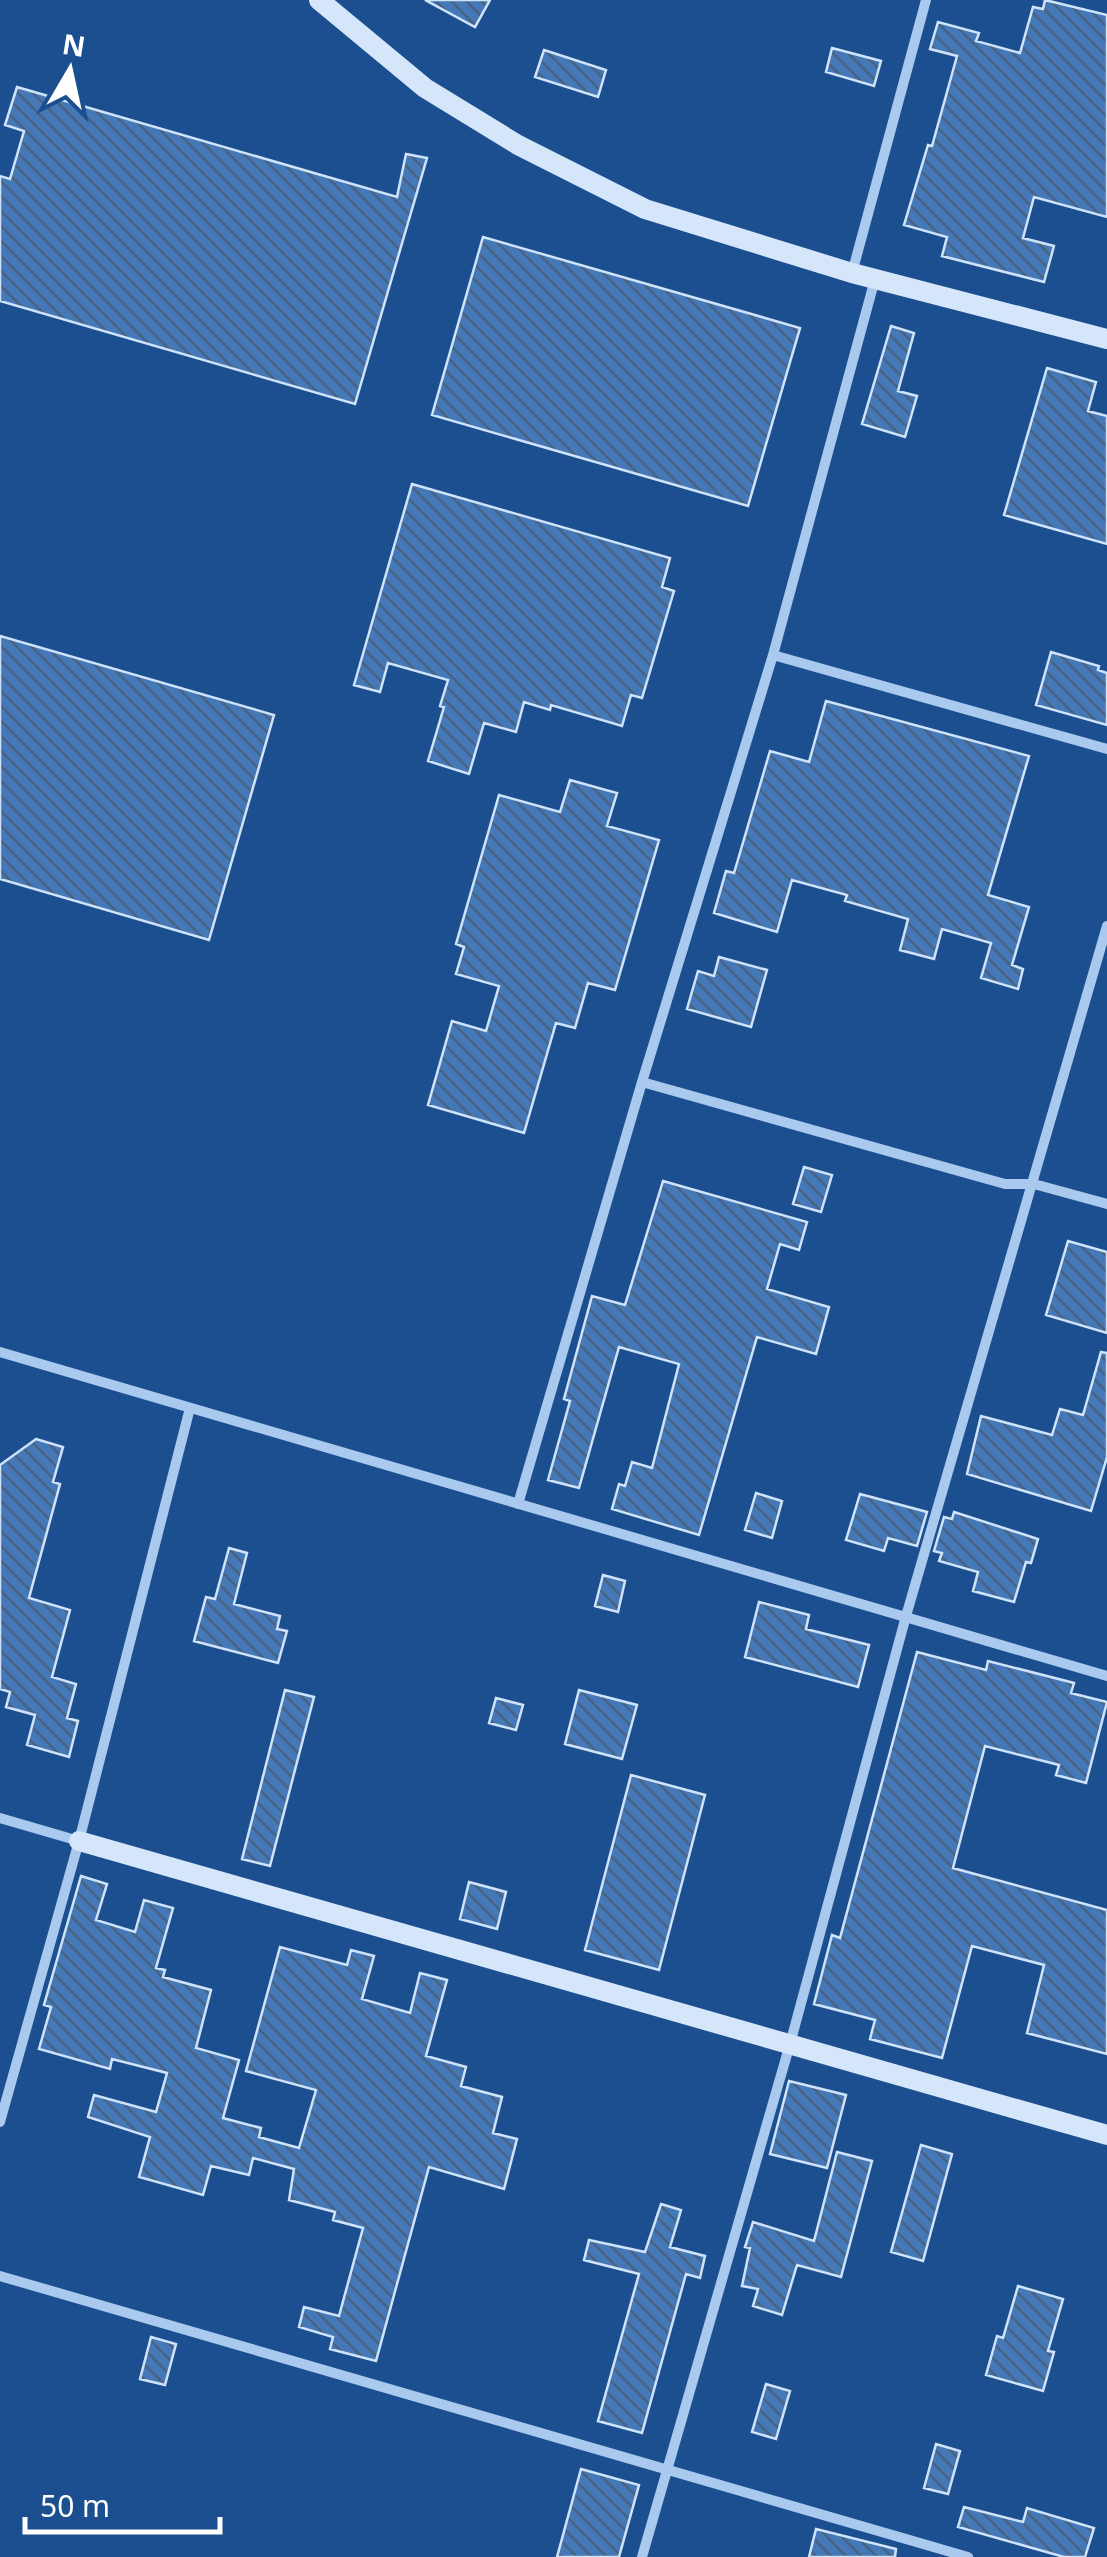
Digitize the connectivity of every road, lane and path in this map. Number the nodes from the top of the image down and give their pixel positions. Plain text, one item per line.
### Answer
1 (318, 0) edge
2 (926, 0) edge
3 (852, 272) junction
4 (876, 278) junction
5 (1107, 338) edge
6 (773, 655) junction
7 (1107, 750) edge
8 (1107, 926) edge
9 (642, 1082) junction
10 (1034, 1184) junction
11 (1107, 1204) edge
12 (0, 1352) edge
13 (190, 1408) junction
14 (518, 1504) junction
15 (906, 1616) junction
16 (1107, 1676) edge
17 (0, 1818) edge
18 (79, 1841) junction
19 (790, 2044) junction
20 (0, 2122) edge
21 (1107, 2135) edge
22 (0, 2276) edge
23 (666, 2469) junction
24 (642, 2557) edge
25 (968, 2557) edge

1 - 3 street
2 - 3 street
3 - 4 street
4 - 5 street
4 - 6 street
6 - 7 street
6 - 9 street
8 - 10 street
9 - 10 street
9 - 14 street
10 - 11 street
10 - 15 street
12 - 13 street
13 - 14 street
13 - 18 street
14 - 15 street
15 - 16 street
15 - 19 street
17 - 18 street
18 - 19 street
18 - 20 street
19 - 21 street
19 - 23 street
22 - 23 street
23 - 24 street
23 - 25 street

